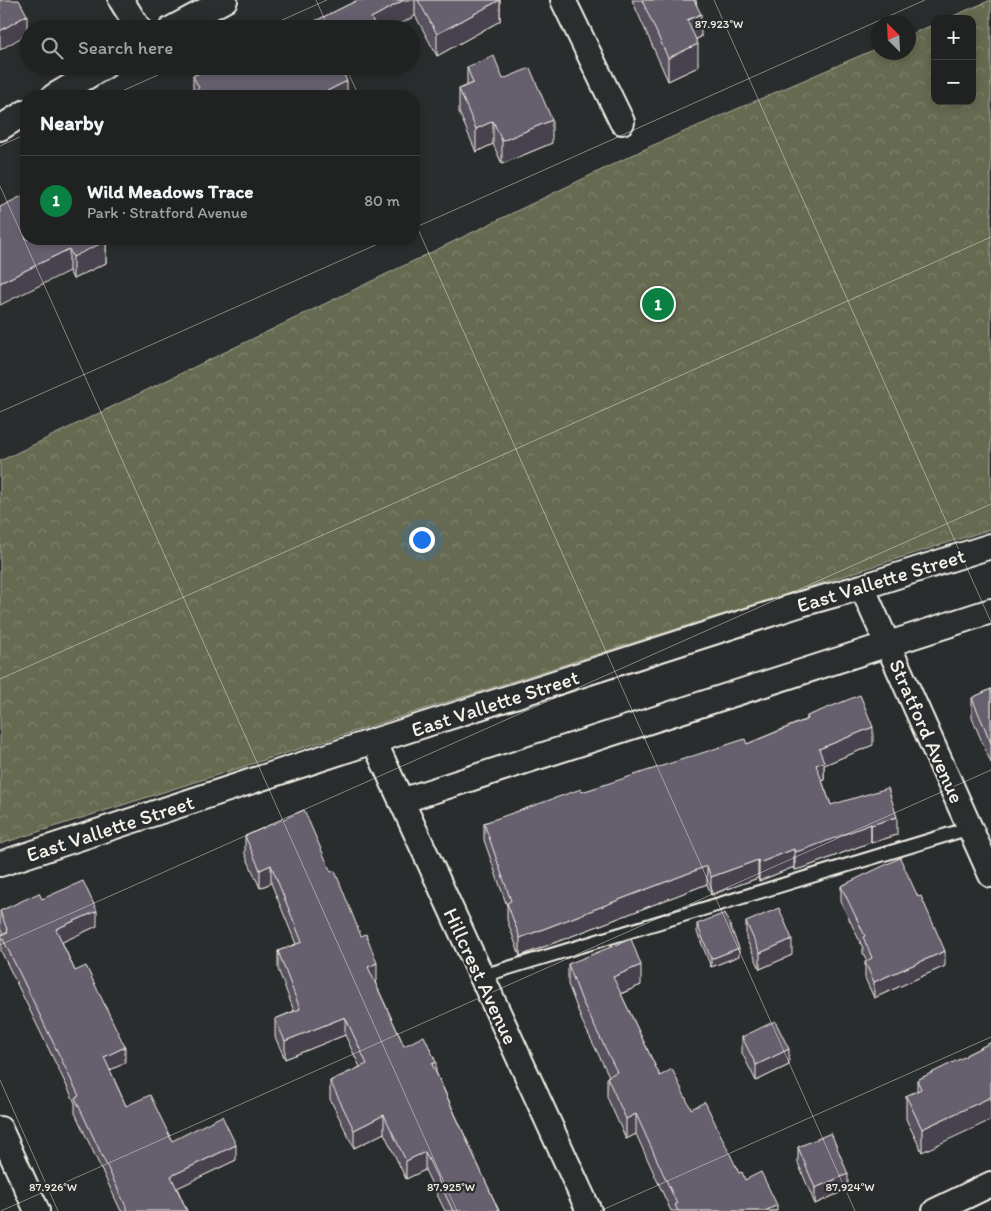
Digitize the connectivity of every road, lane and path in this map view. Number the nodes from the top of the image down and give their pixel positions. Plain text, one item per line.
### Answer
1 (121, 0) edge
2 (225, 0) edge
3 (563, 0) edge
4 (133, 20) edge
5 (188, 20) edge
6 (90, 75) edge
7 (64, 90) edge
8 (20, 116) edge
9 (622, 122) dead end
10 (0, 128) edge
11 (991, 546) edge
12 (862, 587) junction
13 (991, 611) edge
14 (888, 644) junction
15 (374, 741) junction
16 (401, 801) junction
17 (970, 828) junction
18 (0, 864) edge
19 (990, 872) edge
20 (482, 976) junction
21 (0, 1129) edge
22 (991, 1184) edge
23 (37, 1211) edge
24 (589, 1211) edge
25 (935, 1211) edge

1 - 4 street
2 - 5 street
3 - 9 street
6 - 7 street
8 - 10 street
11 - 12 street, East Vallette Street
12 - 14 street, Stratford Avenue
12 - 15 street, East Vallette Street
13 - 14 street
14 - 16 street
14 - 17 street, Stratford Avenue
15 - 16 street, Hillcrest Avenue
15 - 18 street, East Vallette Street
16 - 20 street, Hillcrest Avenue
17 - 19 street, Stratford Avenue
17 - 20 lane
20 - 24 street, Hillcrest Avenue
21 - 23 street
22 - 25 street

